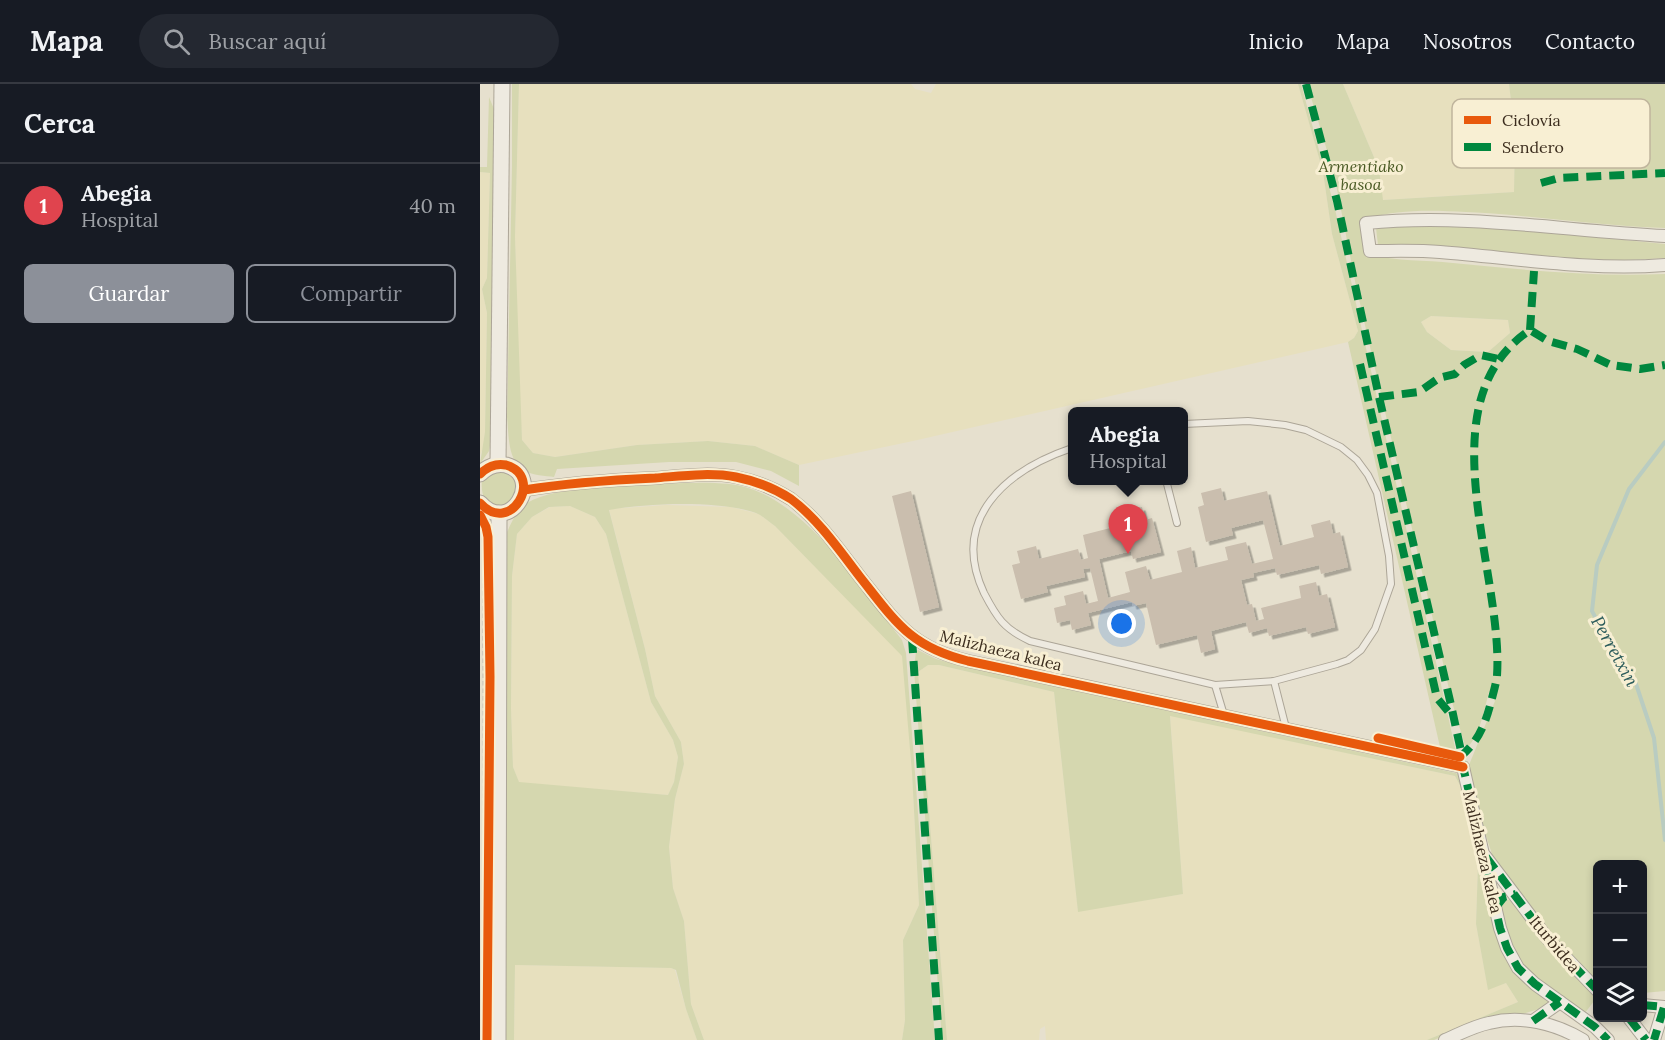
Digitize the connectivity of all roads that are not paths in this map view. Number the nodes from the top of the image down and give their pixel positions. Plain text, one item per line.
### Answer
1 (499, 87) edge
2 (1665, 236) edge
3 (1665, 265) edge
4 (1188, 425) edge
5 (1068, 449) edge
6 (498, 464) junction
7 (480, 474) edge
8 (1167, 485) edge
9 (524, 490) junction
10 (480, 503) edge
11 (499, 513) junction
12 (1177, 523) dead end
13 (1274, 681) junction
14 (1215, 685) junction
15 (1224, 715) junction
16 (1286, 728) junction
17 (1483, 853) junction
18 (1516, 894) junction
19 (1496, 907) junction
20 (1593, 986) edge
21 (1560, 1002) junction
22 (1647, 1005) edge
23 (1533, 1021) junction
24 (1633, 1022) edge
25 (498, 1040) edge
26 (1445, 1040) edge
27 (1583, 1040) edge
28 (1608, 1040) edge
29 (1646, 1040) edge
30 (1654, 1040) edge

1 - 6 street
2 - 3 street
4 - 13 lane
5 - 14 lane
6 - 7 street
6 - 9 street
8 - 12 lane
9 - 11 street
9 - 15 street, Malizhaeza kalea
10 - 11 street
11 - 25 street
13 - 14 lane
13 - 16 lane
14 - 15 lane
15 - 16 street, Malizhaeza kalea
16 - 17 street, Malizhaeza kalea
17 - 18 street, Iturbidea
17 - 19 street, Malizhaeza kalea
18 - 19 street
18 - 20 street, Iturbidea
19 - 21 street, Malizhaeza kalea
21 - 23 street
21 - 28 street, Malizhaeza kalea
22 - 30 street
23 - 26 street
23 - 27 street
24 - 29 street

